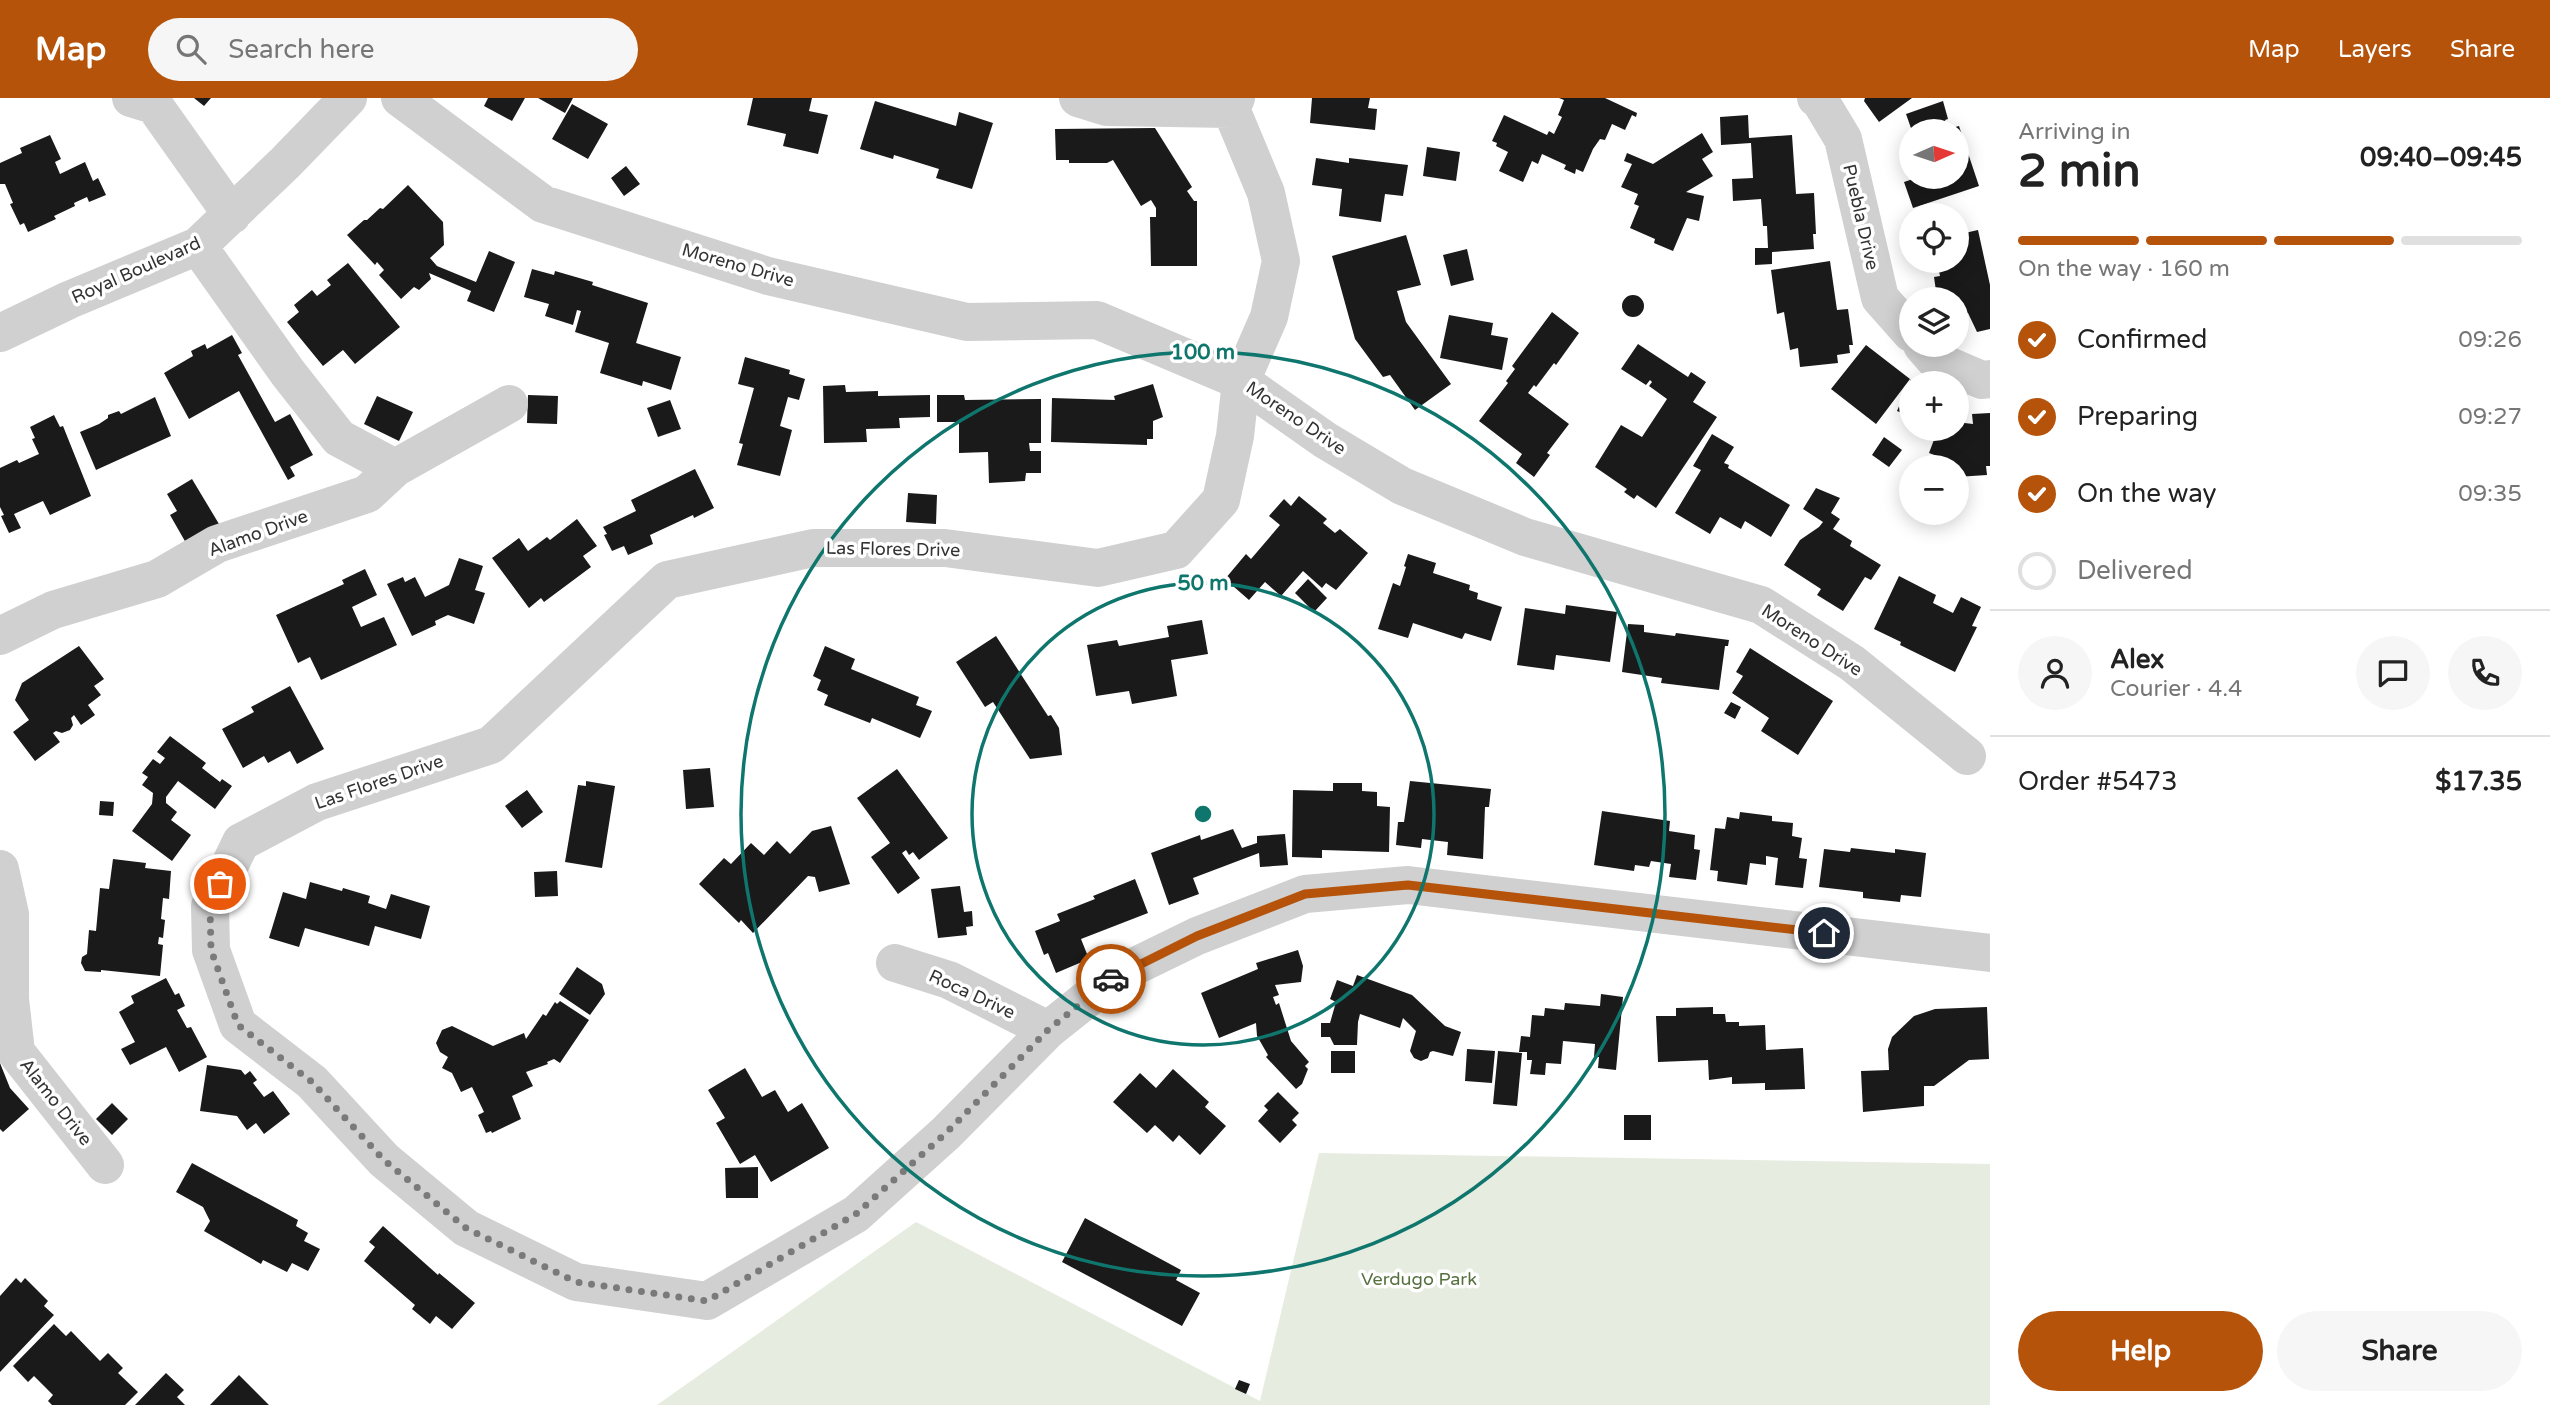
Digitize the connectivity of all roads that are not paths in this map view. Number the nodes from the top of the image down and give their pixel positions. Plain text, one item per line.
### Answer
1 (131, 98) edge
2 (348, 98) edge
3 (400, 98) edge
4 (1078, 98) edge
5 (1816, 98) edge
6 (1234, 103) edge
7 (232, 215) junction
8 (198, 246) junction
9 (1899, 319) edge
10 (0, 332) edge
11 (1933, 357) edge
12 (1990, 379) edge
13 (1241, 381) junction
14 (509, 404) dead end
15 (395, 468) junction
16 (0, 636) edge
17 (1967, 756) dead end
18 (0, 869) edge
19 (1990, 953) edge
20 (895, 963) dead end
21 (1048, 1030) junction
22 (105, 1166) dead end

1 - 7 street
2 - 7 street, Royal Boulevard
3 - 13 street, Moreno Drive
4 - 6 street
5 - 9 street, Puebla Drive
6 - 13 street, Las Flores Drive
7 - 8 street, Royal Boulevard
8 - 10 street, Royal Boulevard
8 - 15 street
11 - 12 street
13 - 17 street, Moreno Drive
13 - 21 street, Las Flores Drive
14 - 15 street, Alamo Drive
15 - 16 street, Alamo Drive
18 - 22 street, Alamo Drive
19 - 21 street, Las Flores Drive
20 - 21 street, Roca Drive

